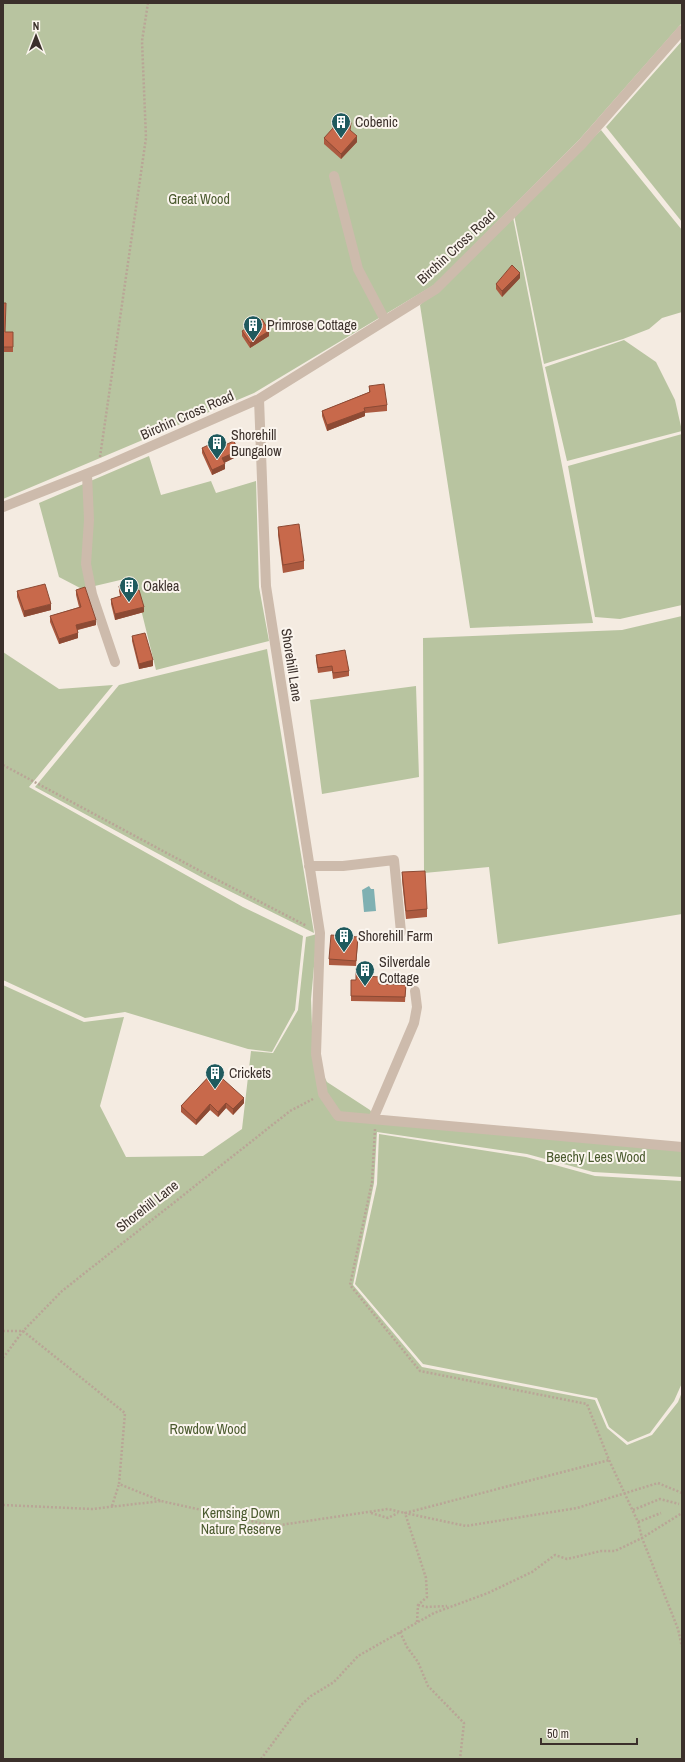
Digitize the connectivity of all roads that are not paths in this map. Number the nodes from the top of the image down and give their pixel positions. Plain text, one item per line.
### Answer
1 (682, 30) edge
2 (334, 176) dead end
3 (385, 320) junction
4 (258, 398) junction
5 (86, 474) junction
6 (3, 507) edge
7 (115, 662) dead end
8 (309, 866) junction
9 (401, 932) dead end
10 (415, 991) dead end
11 (374, 1119) junction
12 (682, 1147) edge

1 - 3 street, Birchin Cross Road
2 - 3 street
3 - 4 street, Birchin Cross Road
4 - 5 street, Birchin Cross Road
4 - 8 street, Shorehill Lane
5 - 6 street, Birchin Cross Road
5 - 7 street
8 - 9 street
8 - 11 street, Shorehill Lane
10 - 11 street
11 - 12 street

